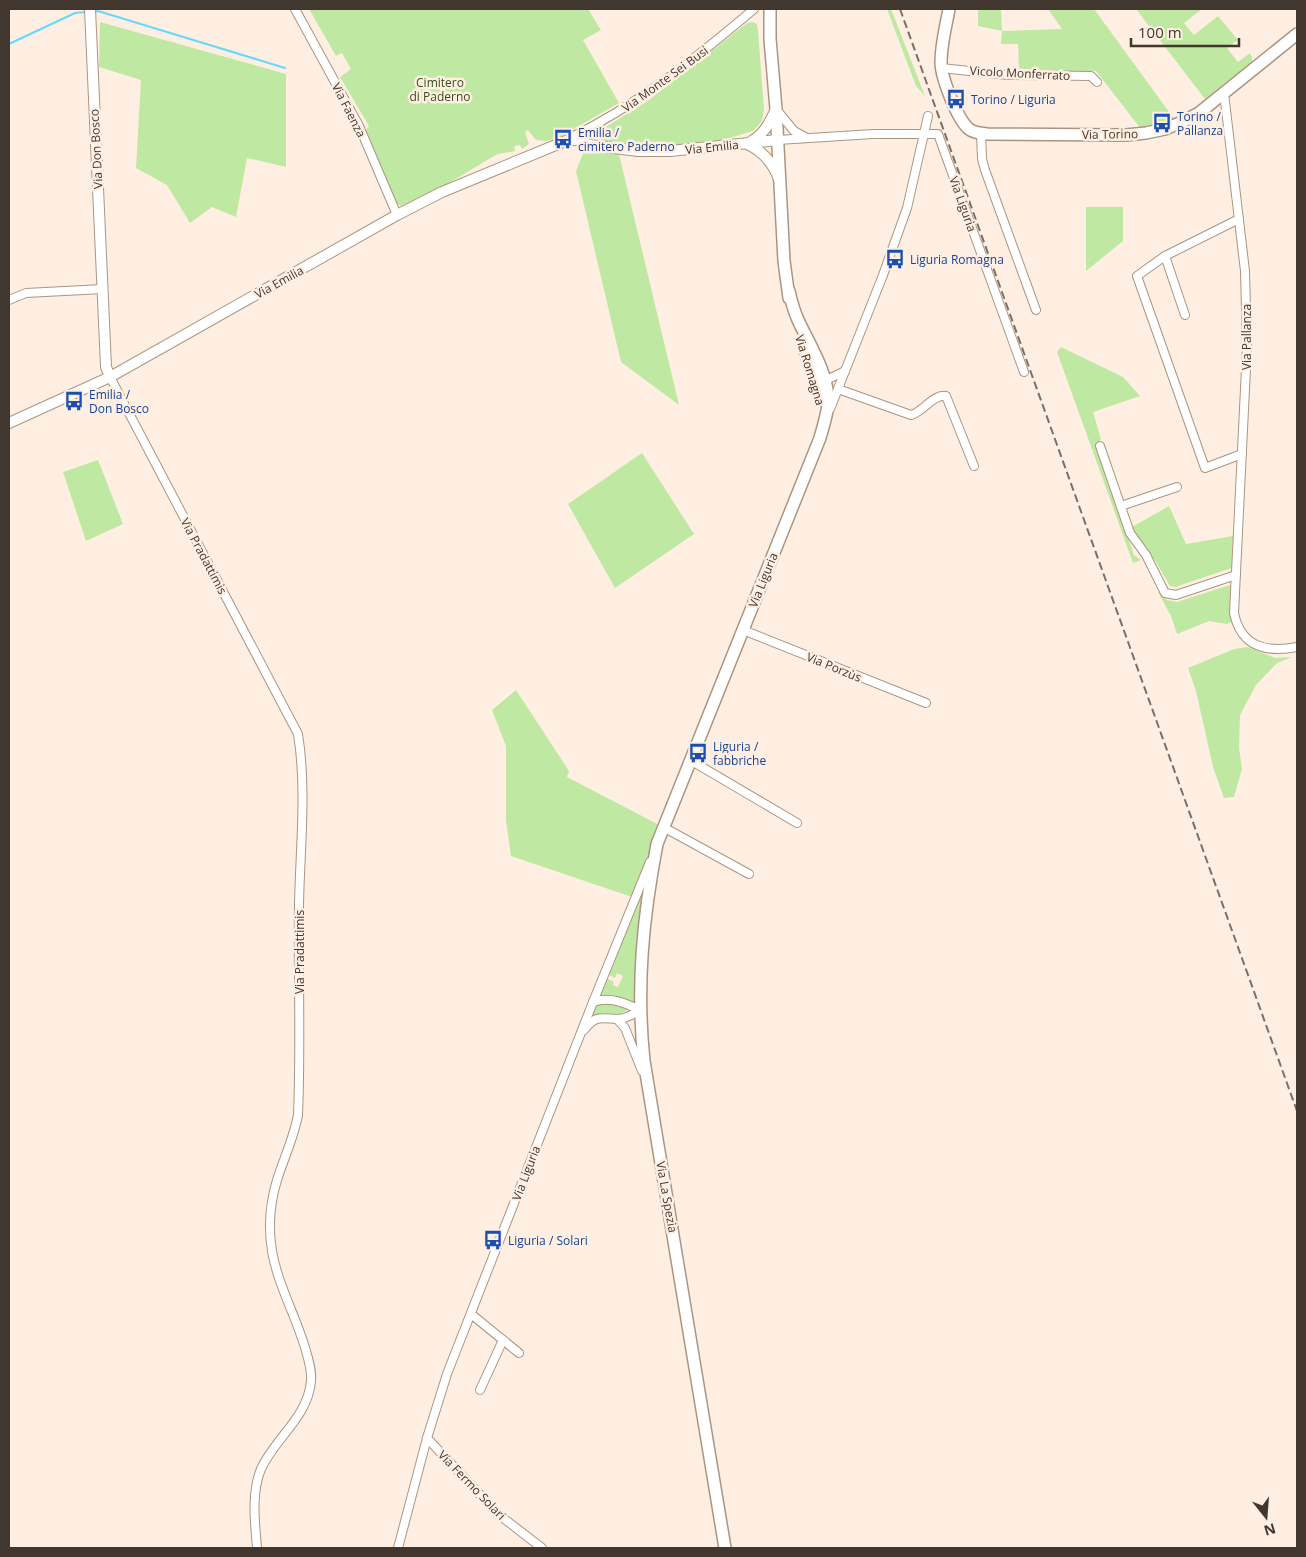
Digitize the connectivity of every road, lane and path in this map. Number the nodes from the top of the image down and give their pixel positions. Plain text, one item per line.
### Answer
1 (295, 9) edge
2 (754, 9) edge
3 (770, 9) edge
4 (949, 9) edge
5 (90, 13) edge
6 (1297, 34) edge
7 (941, 68) junction
8 (1097, 82) dead end
9 (1224, 93) junction
10 (776, 109) junction
11 (928, 116) dead end
12 (924, 133) junction
13 (981, 133) junction
14 (807, 137) junction
15 (568, 140) junction
16 (778, 140) junction
17 (587, 144) junction
18 (747, 144) junction
19 (553, 147) junction
20 (780, 181) junction
21 (397, 216) junction
22 (1239, 219) junction
23 (1165, 256) junction
24 (103, 289) junction
25 (9, 300) edge
26 (1036, 310) dead end
27 (1185, 315) dead end
28 (845, 371) junction
29 (1024, 372) dead end
30 (110, 377) junction
31 (838, 388) junction
32 (825, 393) junction
33 (9, 423) edge
34 (823, 427) joint
35 (1100, 446) dead end
36 (1242, 454) junction
37 (974, 466) dead end
38 (1177, 487) dead end
39 (1122, 506) junction
40 (1236, 575) junction
41 (743, 630) junction
42 (1297, 647) edge
43 (926, 703) dead end
44 (690, 760) junction
45 (797, 823) dead end
46 (663, 827) junction
47 (657, 844) junction
48 (748, 874) dead end
49 (593, 1002) junction
50 (640, 1010) junction
51 (618, 1019) junction
52 (581, 1034) junction
53 (647, 1082) junction
54 (471, 1314) junction
55 (503, 1340) junction
56 (519, 1353) dead end
57 (480, 1390) dead end
58 (427, 1438) junction
59 (257, 1548) edge
60 (398, 1548) edge
61 (542, 1548) edge
62 (725, 1548) edge

1 - 21 street, Via Faenza
2 - 15 street, Via Monte Sei Busi
3 - 10 main road, Via Romagna
4 - 7 main road
5 - 24 street, Via Don Bosco
6 - 9 main road, Via Torino
7 - 8 street, Vicolo Monferrato
7 - 13 main road
9 - 13 main road, Via Torino
9 - 22 street, Via Pallanza
10 - 14 street
10 - 16 main road, Via Romagna
10 - 18 street, Via Emilia
11 - 12 street
12 - 14 street, Via Emilia
12 - 28 street
12 - 29 street, Via Liguria
13 - 26 street
14 - 16 street, Via Emilia
15 - 17 street, Via Emilia
15 - 19 street, Via Emilia
16 - 18 street, Via Emilia
16 - 20 main road, Via Romagna
17 - 18 street, Via Emilia
17 - 19 street, Via Emilia
18 - 20 street, Via Emilia
19 - 21 street, Via Emilia
20 - 32 main road, Via Romagna
21 - 30 street, Via Emilia
22 - 23 street
22 - 36 street, Via Pallanza
23 - 27 street
23 - 36 street
24 - 25 street
24 - 30 street, Via Don Bosco
28 - 31 street
28 - 32 street
30 - 33 street, Via Emilia
30 - 59 street, Via Pradattimis
31 - 32 street
31 - 37 street
32 - 34 main road, Via Romagna
34 - 41 main road, Via Liguria
35 - 39 street
36 - 40 street, Via Pallanza
38 - 39 street
39 - 40 street
40 - 42 street, Via Pallanza
41 - 43 street, Via Porzùs
41 - 44 main road, Via Liguria
44 - 45 street
44 - 46 main road, Via Liguria
46 - 47 main road, Via Liguria
46 - 48 street
47 - 49 street, Via Liguria
47 - 50 main road, Via La Spezia
49 - 50 street
49 - 52 street, Via Liguria
50 - 51 street, Via Liguria
50 - 53 main road, Via La Spezia
51 - 52 street, Via Liguria
51 - 53 street
52 - 54 street, Via Liguria
53 - 62 main road, Via La Spezia
54 - 55 street
54 - 58 street, Via Liguria
55 - 56 street
55 - 57 street
58 - 60 street, Via Liguria
58 - 61 street, Via Fermo Solari

